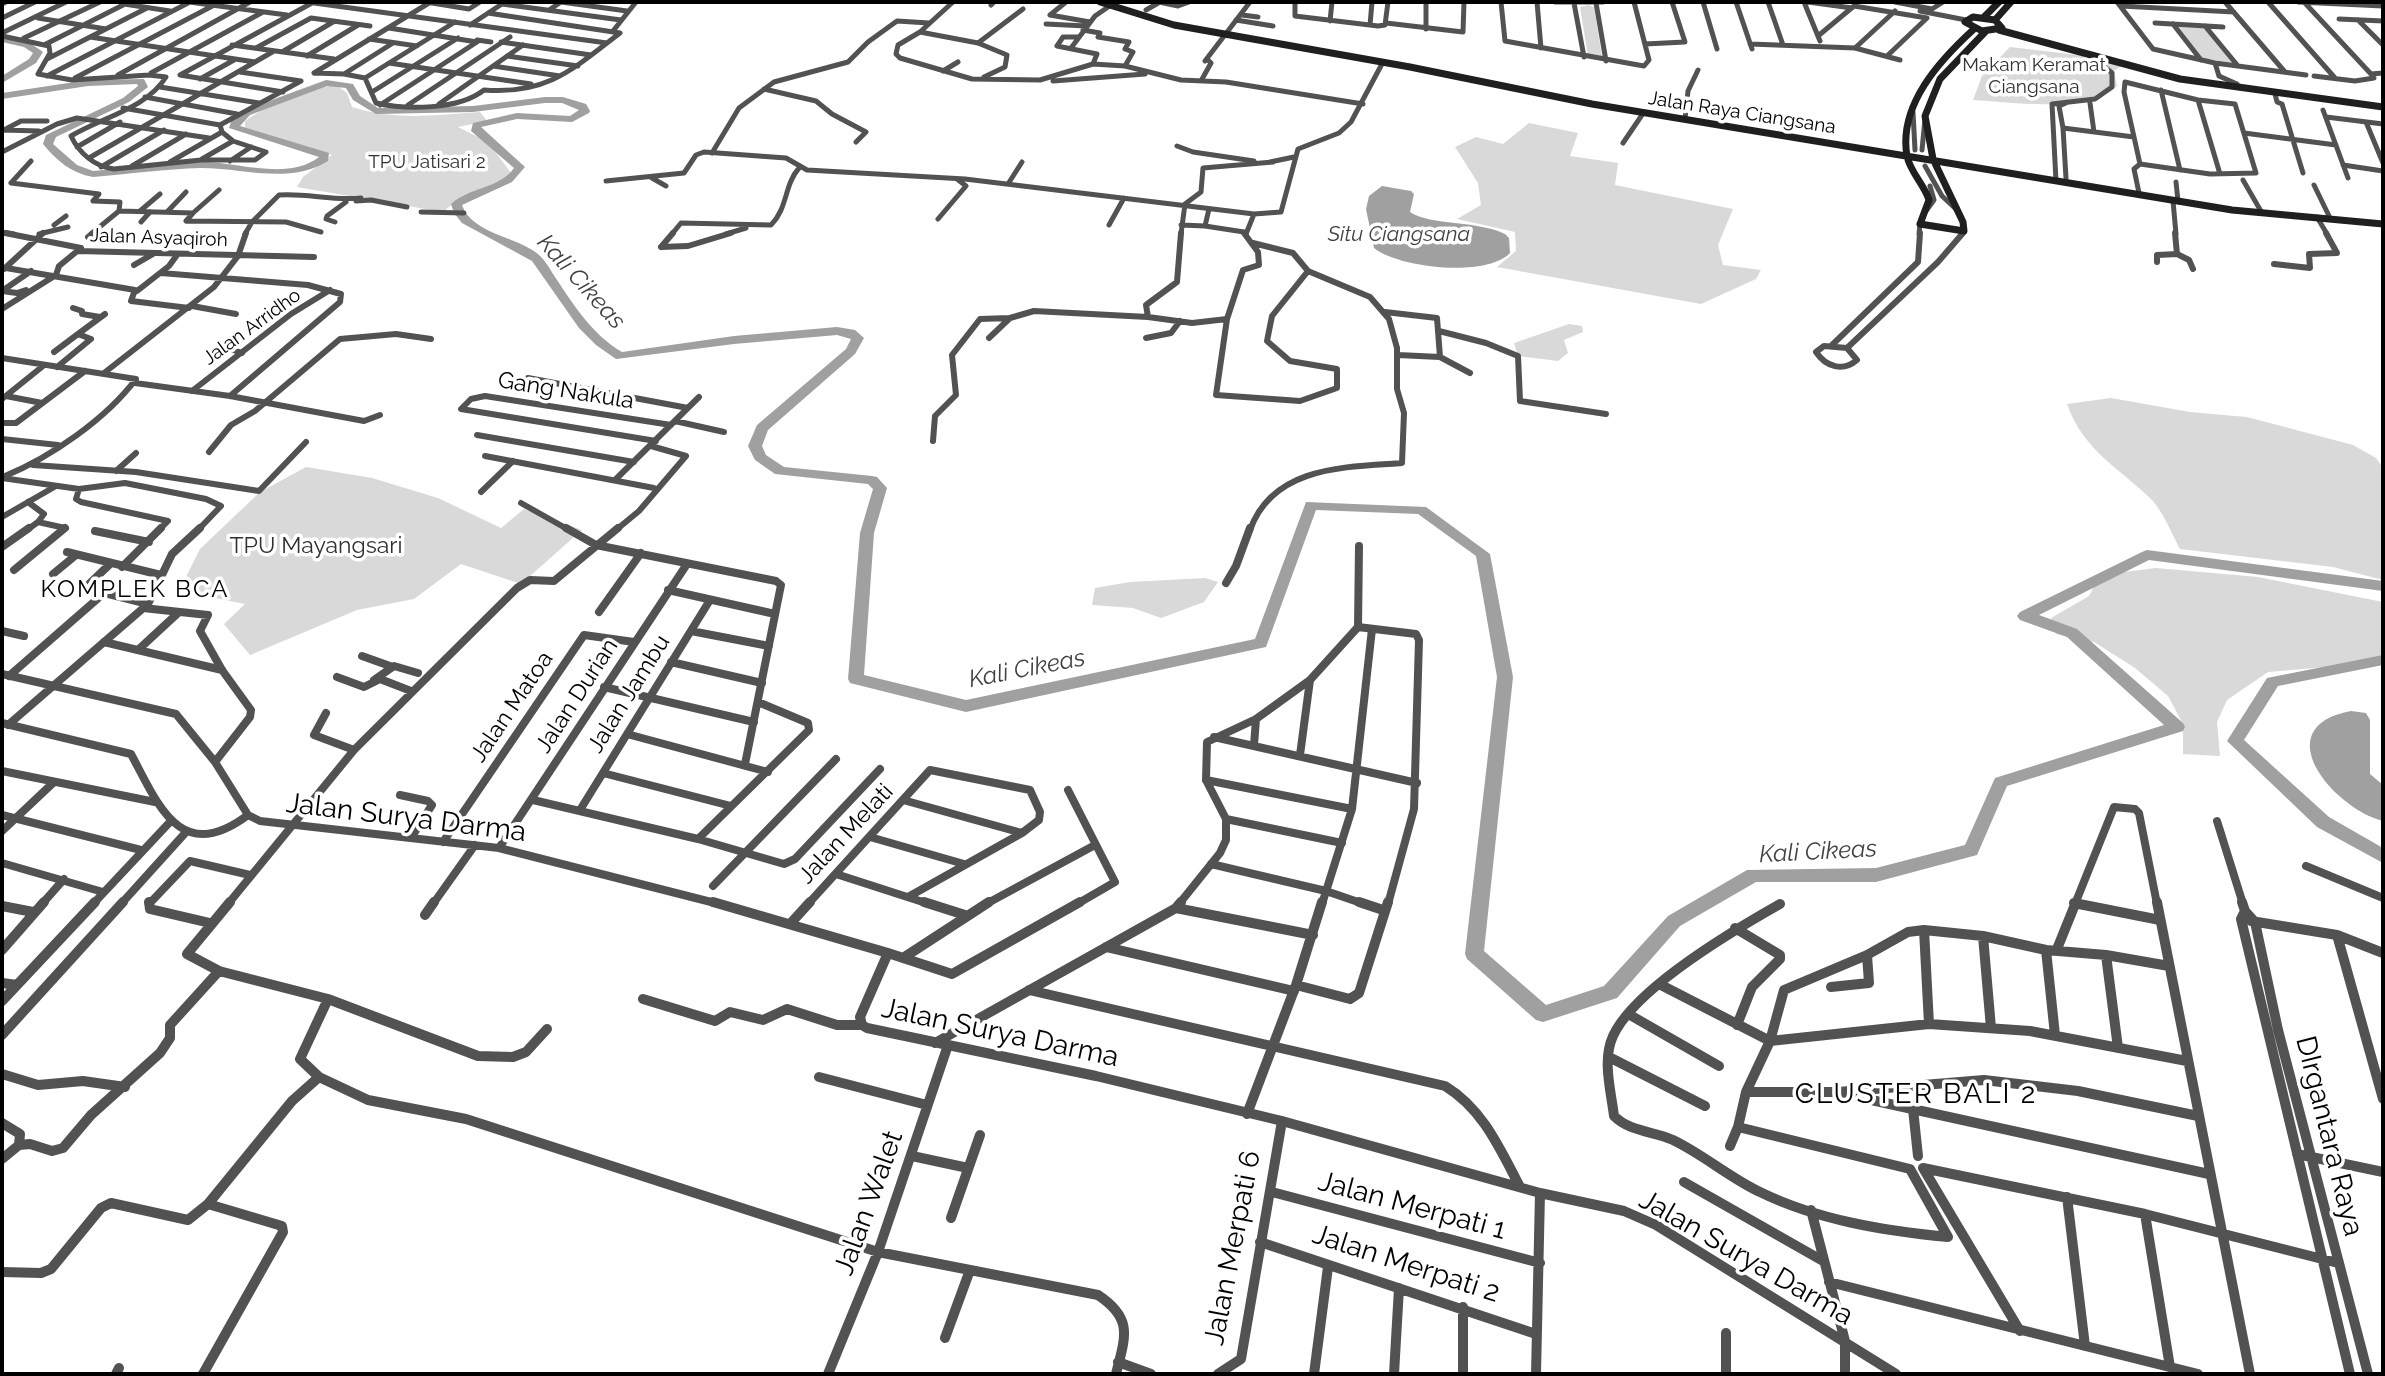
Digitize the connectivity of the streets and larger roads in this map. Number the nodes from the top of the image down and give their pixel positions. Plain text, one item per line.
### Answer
1 (35, 2) edge
2 (66, 2) edge
3 (100, 2) edge
4 (190, 2) edge
5 (220, 2) edge
6 (250, 2) edge
7 (307, 2) edge
8 (422, 2) edge
9 (480, 2) edge
10 (636, 2) edge
11 (953, 2) edge
12 (1066, 2) edge
13 (1100, 2) edge
14 (1160, 2) edge
15 (1189, 2) edge
16 (1250, 2) edge
17 (1295, 2) edge
18 (1332, 2) edge
19 (1373, 2) edge
20 (1388, 2) edge
21 (1426, 2) edge
22 (1464, 2) edge
23 (1501, 2) edge
24 (1537, 2) edge
25 (1555, 2) edge
26 (1588, 2) edge
27 (1603, 2) edge
28 (1634, 2) edge
29 (1672, 2) edge
30 (1703, 2) edge
31 (1736, 2) edge
32 (1768, 2) edge
33 (1806, 2) edge
34 (1858, 2) edge
35 (1895, 2) edge
36 (1943, 2) edge
37 (1999, 2) edge
38 (2011, 2) edge
39 (2225, 2) edge
40 (2268, 2) edge
41 (2298, 2) edge
42 (2304, 2) edge
43 (127, 3) edge
44 (313, 3) edge
45 (429, 3) edge
46 (504, 3) edge
47 (1578, 3) edge
48 (1595, 3) edge
49 (1830, 3) edge
50 (448, 4) edge
51 (1889, 4) edge
52 (2119, 4) edge
53 (214, 5) junction
54 (1111, 5) junction
55 (338, 6) junction
56 (2383, 6) edge
57 (148, 8) junction
58 (238, 8) junction
59 (1852, 8) junction
60 (1023, 9) dead end
61 (2, 10) edge
62 (549, 10) junction
63 (1146, 10) dead end
64 (172, 11) junction
65 (627, 11) junction
66 (1895, 11) junction
67 (13, 12) junction
68 (263, 12) junction
69 (2234, 12) junction
70 (488, 13) junction
71 (288, 15) junction
72 (408, 15) junction
73 (1242, 15) junction
74 (1258, 17) dead end
75 (1984, 17) junction
76 (2, 18) edge
77 (38, 18) dead end
78 (315, 18) junction
79 (535, 19) junction
80 (2339, 19) dead end
81 (621, 20) junction
82 (1236, 20) junction
83 (1966, 20) junction
84 (1995, 20) junction
85 (2358, 20) junction
86 (334, 21) junction
87 (1330, 21) junction
88 (2383, 21) edge
89 (59, 22) junction
90 (455, 22) junction
91 (929, 23) junction
92 (1386, 23) junction
93 (2155, 23) dead end
94 (1046, 24) dead end
95 (2173, 24) junction
96 (83, 25) junction
97 (358, 25) junction
98 (470, 25) junction
99 (1370, 25) junction
100 (370, 26) dead end
101 (1086, 26) junction
102 (1273, 26) dead end
103 (2205, 26) junction
104 (388, 27) junction
105 (2223, 27) dead end
106 (2001, 28) junction
107 (106, 29) junction
108 (1426, 29) junction
109 (1974, 29) junction
110 (518, 31) junction
111 (613, 31) junction
112 (1986, 31) junction
113 (920, 32) junction
114 (2, 34) edge
115 (1223, 34) junction
116 (435, 35) junction
117 (1818, 36) junction
118 (89, 37) junction
119 (510, 37) dead end
120 (1078, 37) junction
121 (24, 38) junction
122 (458, 38) junction
123 (369, 39) junction
124 (477, 40) junction
125 (114, 41) junction
126 (491, 42) dead end
127 (501, 42) junction
128 (393, 43) junction
129 (607, 43) junction
130 (978, 43) junction
131 (46, 44) junction
132 (138, 44) junction
133 (1645, 44) junction
134 (232, 45) junction
135 (523, 45) junction
136 (1783, 45) junction
137 (2383, 45) edge
138 (417, 46) junction
139 (1822, 47) junction
140 (163, 48) junction
141 (256, 48) junction
142 (1072, 48) dead end
143 (1541, 48) junction
144 (1855, 48) junction
145 (1717, 49) dead end
146 (274, 51) junction
147 (187, 52) junction
148 (282, 52) junction
149 (591, 55) junction
150 (212, 56) junction
151 (307, 56) junction
152 (507, 56) junction
153 (1887, 56) junction
154 (1584, 57) junction
155 (47, 59) junction
156 (234, 60) junction
157 (334, 60) junction
158 (1900, 60) dead end
159 (2201, 60) junction
160 (541, 61) junction
161 (1605, 61) junction
162 (255, 62) junction
163 (958, 62) dead end
164 (1383, 62) junction
165 (389, 63) junction
166 (2100, 63) dead end
167 (1093, 64) junction
168 (412, 66) junction
169 (493, 66) junction
170 (578, 66) junction
171 (1125, 66) junction
172 (2215, 66) junction
173 (2238, 66) junction
174 (433, 70) junction
175 (1698, 70) dead end
176 (526, 71) junction
177 (943, 71) junction
178 (240, 72) junction
179 (2164, 72) junction
180 (2285, 72) junction
181 (455, 73) junction
182 (2383, 73) edge
183 (344, 74) junction
184 (1155, 74) junction
185 (2371, 74) junction
186 (149, 75) junction
187 (2306, 75) dead end
188 (46, 76) junction
189 (477, 76) junction
190 (2314, 76) dead end
191 (114, 77) junction
192 (563, 77) junction
193 (365, 78) junction
194 (2334, 78) junction
195 (72, 79) junction
196 (200, 79) junction
197 (972, 79) junction
198 (1040, 80) junction
199 (1201, 81) junction
200 (2214, 81) junction
201 (221, 82) junction
202 (2237, 84) junction
203 (534, 85) junction
204 (160, 87) junction
205 (764, 89) junction
206 (2161, 90) junction
207 (283, 92) junction
208 (372, 92) junction
209 (2124, 92) junction
210 (202, 93) junction
211 (2279, 94) junction
212 (145, 97) junction
213 (2198, 100) junction
214 (258, 103) junction
215 (1363, 103) junction
216 (2090, 103) junction
217 (183, 104) junction
218 (438, 104) junction
219 (2383, 104) edge
220 (380, 105) junction
221 (405, 107) junction
222 (123, 108) junction
223 (2323, 110) dead end
224 (1644, 112) junction
225 (237, 114) junction
226 (165, 115) junction
227 (1926, 116) junction
228 (2326, 117) junction
229 (1685, 119) junction
230 (101, 120) junction
231 (47, 121) dead end
232 (120, 122) junction
233 (2366, 122) junction
234 (2383, 124) edge
235 (146, 126) junction
236 (2063, 128) junction
237 (221, 129) junction
238 (3, 130) edge
239 (164, 130) junction
240 (39, 131) dead end
241 (2094, 132) junction
242 (2245, 132) junction
243 (186, 134) junction
244 (2134, 137) junction
245 (209, 138) junction
246 (2291, 139) junction
247 (233, 141) junction
248 (856, 142) dead end
249 (1623, 143) dead end
250 (2336, 145) junction
251 (1177, 146) dead end
252 (77, 147) junction
253 (251, 147) junction
254 (2, 152) edge
255 (712, 153) junction
256 (1294, 157) junction
257 (1915, 157) junction
258 (89, 158) junction
259 (201, 160) junction
260 (1933, 160) junction
261 (31, 161) dead end
262 (230, 161) junction
263 (1022, 162) dead end
264 (1273, 162) junction
265 (168, 163) junction
266 (2383, 163) edge
267 (2140, 164) junction
268 (2343, 165) junction
269 (101, 167) junction
270 (129, 167) junction
271 (799, 168) junction
272 (2180, 170) junction
273 (2383, 171) edge
274 (2303, 173) dead end
275 (2220, 174) junction
276 (652, 178) junction
277 (2066, 178) dead end
278 (2348, 178) dead end
279 (957, 179) junction
280 (2243, 180) dead end
281 (606, 181) dead end
282 (2056, 181) junction
283 (2176, 182) dead end
284 (1008, 184) junction
285 (2314, 185) dead end
286 (666, 186) dead end
287 (219, 190) dead end
288 (186, 192) dead end
289 (2139, 193) dead end
290 (160, 194) dead end
291 (361, 198) dead end
292 (1124, 198) junction
293 (348, 201) junction
294 (2175, 201) junction
295 (1185, 204) junction
296 (407, 207) dead end
297 (1209, 209) junction
298 (118, 211) junction
299 (140, 211) junction
300 (150, 212) junction
301 (167, 212) junction
302 (421, 212) dead end
303 (193, 213) junction
304 (464, 213) dead end
305 (2262, 213) junction
306 (1254, 214) junction
307 (1961, 214) junction
308 (66, 216) dead end
309 (2317, 217) junction
310 (2330, 218) junction
311 (938, 219) dead end
312 (141, 222) dead end
313 (252, 222) junction
314 (335, 222) dead end
315 (1921, 224) junction
316 (2383, 224) edge
317 (54, 225) junction
318 (1109, 225) dead end
319 (1181, 225) junction
320 (68, 226) dead end
321 (752, 226) junction
322 (1205, 226) junction
323 (2, 232) edge
324 (321, 232) dead end
325 (1244, 232) junction
326 (1959, 233) junction
327 (88, 237) dead end
328 (33, 238) junction
329 (1253, 243) junction
330 (78, 251) junction
331 (153, 254) junction
332 (2177, 254) junction
333 (177, 255) junction
334 (238, 256) junction
335 (314, 257) dead end
336 (2158, 262) dead end
337 (2274, 264) dead end
338 (134, 265) dead end
339 (4, 269) edge
340 (2193, 269) dead end
341 (32, 271) junction
342 (1308, 271) junction
343 (161, 273) junction
344 (53, 275) junction
345 (222, 278) junction
346 (330, 289) junction
347 (2, 291) edge
348 (137, 291) junction
349 (191, 307) junction
350 (73, 308) dead end
351 (2, 309) edge
352 (1385, 312) junction
353 (236, 314) dead end
354 (1148, 317) junction
355 (1010, 318) junction
356 (1227, 319) junction
357 (1180, 321) junction
358 (1439, 331) junction
359 (78, 334) junction
360 (431, 338) dead end
361 (989, 338) dead end
362 (1146, 338) dead end
363 (219, 345) dead end
364 (1832, 345) junction
365 (1847, 348) junction
366 (54, 352) dead end
367 (242, 352) junction
368 (1398, 355) junction
369 (1440, 357) junction
370 (2, 358) edge
371 (13, 360) junction
372 (43, 366) junction
373 (57, 367) junction
374 (2, 368) edge
375 (85, 371) junction
376 (104, 373) junction
377 (1470, 373) dead end
378 (528, 378) dead end
379 (135, 383) junction
380 (192, 391) junction
381 (230, 396) junction
382 (4, 397) edge
383 (699, 397) dead end
384 (265, 402) junction
385 (42, 404) junction
386 (688, 408) junction
387 (1606, 414) dead end
388 (380, 415) dead end
389 (2, 423) edge
390 (673, 423) junction
391 (724, 432) dead end
392 (477, 435) dead end
393 (2, 439) edge
394 (933, 441) dead end
395 (306, 442) dead end
396 (653, 443) junction
397 (58, 445) junction
398 (209, 452) dead end
399 (136, 453) dead end
400 (485, 456) dead end
401 (513, 461) junction
402 (634, 462) junction
403 (33, 465) junction
404 (116, 471) junction
405 (2, 477) edge
406 (616, 479) junction
407 (56, 486) junction
408 (654, 488) junction
409 (79, 489) junction
410 (481, 492) dead end
411 (28, 502) junction
412 (521, 503) dead end
413 (2, 509) edge
414 (11, 511) junction
415 (2, 516) edge
416 (38, 522) junction
417 (94, 531) dead end
418 (149, 542) junction
419 (596, 545) junction
420 (1359, 546) dead end
421 (2, 547) edge
422 (641, 553) junction
423 (110, 564) junction
424 (687, 564) junction
425 (122, 567) junction
426 (14, 570) dead end
427 (53, 574) dead end
428 (161, 575) junction
429 (1226, 583) dead end
430 (668, 590) junction
431 (103, 594) junction
432 (710, 600) junction
433 (145, 606) junction
434 (599, 612) dead end
435 (178, 613) junction
436 (775, 614) junction
437 (1358, 627) junction
438 (1372, 629) junction
439 (2, 631) edge
440 (691, 631) junction
441 (24, 636) dead end
442 (104, 642) junction
443 (634, 642) junction
444 (769, 646) junction
445 (138, 650) junction
446 (362, 656) dead end
447 (671, 662) junction
448 (390, 666) junction
449 (222, 670) junction
450 (418, 673) dead end
451 (6, 675) edge
452 (337, 677) dead end
453 (374, 680) junction
454 (1310, 680) junction
455 (762, 683) junction
456 (604, 687) junction
457 (53, 688) junction
458 (411, 691) junction
459 (650, 698) junction
460 (758, 702) junction
461 (326, 713) dead end
462 (1256, 719) junction
463 (754, 722) junction
464 (5, 724) edge
465 (627, 734) junction
466 (1214, 737) junction
467 (1254, 746) junction
468 (354, 750) junction
469 (1300, 755) junction
470 (836, 759) dead end
471 (215, 762) junction
472 (745, 764) junction
473 (1358, 767) junction
474 (880, 769) dead end
475 (2, 771) edge
476 (768, 772) junction
477 (603, 773) junction
478 (1206, 780) junction
479 (54, 782) junction
480 (1417, 783) junction
481 (1068, 790) dead end
482 (400, 796) dead end
483 (533, 800) junction
484 (904, 800) junction
485 (155, 802) junction
486 (731, 806) junction
487 (580, 810) junction
488 (1352, 810) junction
489 (2, 815) edge
490 (248, 815) junction
491 (16, 818) junction
492 (1226, 819) junction
493 (2217, 821) dead end
494 (169, 823) junction
495 (292, 827) junction
496 (2, 831) edge
497 (187, 831) junction
498 (1022, 833) junction
499 (870, 837) junction
500 (411, 838) junction
501 (698, 839) junction
502 (443, 842) junction
503 (1342, 843) junction
504 (475, 845) junction
505 (1095, 845) junction
506 (499, 848) junction
507 (141, 850) junction
508 (746, 853) junction
509 (964, 864) junction
510 (1211, 864) junction
511 (2306, 866) dead end
512 (4, 867) edge
513 (836, 874) junction
514 (250, 875) junction
515 (64, 879) junction
516 (713, 887) dead end
517 (1326, 891) junction
518 (103, 892) junction
519 (908, 897) junction
520 (2383, 898) edge
521 (2074, 903) junction
522 (1780, 904) dead end
523 (2, 906) edge
524 (1176, 908) junction
525 (1383, 910) junction
526 (33, 912) junction
527 (425, 915) dead end
528 (965, 915) junction
529 (2243, 915) junction
530 (2160, 920) junction
531 (2255, 922) junction
532 (210, 923) junction
533 (790, 924) junction
534 (1735, 928) junction
535 (1924, 930) junction
536 (1312, 935) junction
537 (2337, 935) junction
538 (1983, 936) junction
539 (3, 947) edge
540 (1106, 947) junction
541 (2052, 949) junction
542 (888, 953) junction
543 (2383, 953) edge
544 (1867, 955) junction
545 (2106, 955) junction
546 (903, 958) junction
547 (2169, 966) junction
548 (219, 971) junction
549 (2, 983) edge
550 (17, 985) junction
551 (1661, 985) junction
552 (1831, 987) dead end
553 (1295, 988) junction
554 (1029, 990) junction
555 (328, 999) junction
556 (643, 999) dead end
557 (2, 1001) edge
558 (1630, 1015) junction
559 (1929, 1024) junction
560 (862, 1025) junction
561 (1737, 1025) junction
562 (1991, 1028) junction
563 (547, 1029) dead end
564 (2272, 1029) junction
565 (2, 1035) edge
566 (2055, 1035) junction
567 (1770, 1041) junction
568 (935, 1043) junction
569 (948, 1045) junction
570 (1273, 1045) junction
571 (2118, 1048) junction
572 (1608, 1057) junction
573 (2187, 1061) junction
574 (1719, 1066) dead end
575 (2, 1074) edge
576 (319, 1077) junction
577 (819, 1077) dead end
578 (125, 1087) junction
579 (1746, 1092) junction
580 (1838, 1092) junction
581 (2383, 1099) edge
582 (927, 1105) junction
583 (1705, 1107) dead end
584 (1913, 1109) junction
585 (1247, 1114) junction
586 (2198, 1116) junction
587 (1282, 1121) junction
588 (2, 1123) edge
589 (1738, 1127) junction
590 (979, 1135) dead end
591 (19, 1145) junction
592 (1730, 1146) dead end
593 (2297, 1154) junction
594 (912, 1156) junction
595 (1918, 1156) dead end
596 (2312, 1157) junction
597 (2, 1159) edge
598 (968, 1168) junction
599 (2383, 1172) edge
600 (2209, 1174) junction
601 (1684, 1182) dead end
602 (1520, 1187) junction
603 (1272, 1192) junction
604 (1540, 1192) junction
605 (2067, 1197) junction
606 (208, 1204) junction
607 (1811, 1210) junction
608 (2145, 1214) junction
609 (951, 1218) dead end
610 (2222, 1236) junction
611 (1260, 1242) junction
612 (878, 1252) junction
613 (2321, 1258) junction
614 (1823, 1261) junction
615 (1540, 1263) junction
616 (2339, 1263) junction
617 (1328, 1267) junction
618 (970, 1270) junction
619 (2, 1272) edge
620 (1829, 1282) junction
621 (1399, 1288) junction
622 (1463, 1307) junction
623 (2020, 1331) junction
624 (1727, 1333) dead end
625 (1536, 1334) junction
626 (945, 1338) dead end
627 (1845, 1341) junction
628 (2342, 1343) junction
629 (2085, 1346) junction
630 (2361, 1348) junction
631 (2169, 1367) junction
632 (1117, 1368) edge
633 (203, 1374) edge
634 (828, 1374) edge
635 (1151, 1374) edge
636 (1218, 1374) edge
637 (1314, 1374) edge
638 (1394, 1374) edge
639 (1463, 1374) edge
640 (1536, 1374) edge
641 (1726, 1374) edge
642 (1845, 1374) edge
643 (1896, 1374) edge
644 (2198, 1374) edge
645 (2250, 1374) edge
646 (2350, 1374) edge
647 (2368, 1374) edge

1 - 67 street
2 - 114 street
3 - 89 street
4 - 53 street
4 - 64 street
5 - 53 street
6 - 58 street
7 - 44 street
8 - 45 street
9 - 50 street
10 - 65 street
11 - 91 street
12 - 101 street
13 - 54 street, Jalan Raya Ciangsana
14 - 15 street
14 - 63 street
16 - 73 street
17 - 87 street
18 - 87 street
19 - 99 street
20 - 92 street
21 - 108 street
22 - 108 street
23 - 143 street
24 - 143 street
25 - 47 street
26 - 47 street
26 - 48 street
27 - 48 street
28 - 133 street
29 - 133 street
30 - 145 street
31 - 136 street
32 - 136 street
33 - 49 street
33 - 117 street
34 - 51 street
35 - 36 street
37 - 75 street
38 - 84 street
39 - 69 street
40 - 194 street
41 - 42 street
42 - 56 street
42 - 185 street
43 - 57 street
43 - 96 street
44 - 55 street
44 - 71 street
45 - 50 street
45 - 72 street
46 - 62 street
46 - 70 street
47 - 154 street
48 - 161 street
49 - 59 street
51 - 83 street
52 - 69 street
52 - 159 street
53 - 58 street
53 - 132 street
54 - 101 street
54 - 115 street, Jalan Raya Ciangsana
55 - 72 street
55 - 78 street
57 - 64 street
57 - 107 street
58 - 68 street
58 - 140 street
59 - 66 street
59 - 117 street
60 - 130 street
61 - 67 street
62 - 65 street
62 - 79 street
62 - 81 street
64 - 125 street
65 - 81 street
66 - 144 street
66 - 153 street
67 - 76 street
68 - 71 street
68 - 147 street
69 - 180 street
70 - 79 street
70 - 98 street
71 - 134 street
72 - 90 street
72 - 104 street
73 - 74 street
73 - 82 street
75 - 83 street
75 - 84 street
77 - 89 street
78 - 86 street
78 - 141 street
79 - 110 street
79 - 111 street
80 - 85 street
81 - 111 street
82 - 102 street
82 - 115 street
83 - 109 street
84 - 106 street
85 - 88 street
85 - 137 street
86 - 97 street
86 - 148 street
87 - 99 street
89 - 96 street
89 - 121 street
90 - 98 street
90 - 116 street
91 - 113 street
91 - 205 street
92 - 99 street
92 - 108 street
93 - 95 street
94 - 101 street
95 - 103 street
95 - 159 street
96 - 107 street
96 - 131 street
97 - 100 street
97 - 151 street
98 - 110 street
101 - 120 street
101 - 171 street
103 - 105 street
103 - 173 street
104 - 116 street
104 - 123 street
106 - 112 street
106 - 179 street
107 - 118 street
109 - 112 street
109 - 257 street
110 - 129 street
111 - 129 street
112 - 227 street
113 - 130 street
113 - 177 street
114 - 121 street
115 - 164 street, Jalan Raya Ciangsana
115 - 199 street
116 - 122 street
116 - 138 street
117 - 139 street
118 - 125 street
118 - 155 street
119 - 127 street
120 - 142 street
120 - 167 street
121 - 131 street
122 - 124 street
122 - 168 street
123 - 128 street
123 - 157 street
124 - 126 street
124 - 174 street
125 - 132 street
125 - 188 street
127 - 135 street
127 - 181 street
128 - 138 street
128 - 183 street
129 - 149 street
130 - 197 street
131 - 155 street
132 - 140 street
132 - 195 street
133 - 161 street
134 - 141 street
134 - 150 street
135 - 149 street
135 - 152 street
136 - 139 street
138 - 165 street
139 - 144 street
140 - 147 street
140 - 191 street
141 - 146 street
143 - 154 street
144 - 153 street
146 - 148 street
146 - 162 street
147 - 150 street
147 - 186 street
148 - 151 street
149 - 170 street
150 - 156 street
150 - 196 street
151 - 157 street
152 - 160 street
152 - 169 street
153 - 158 street
154 - 161 street
155 - 188 street
156 - 162 street
156 - 196 street
157 - 183 street
159 - 172 street
160 - 170 street
160 - 176 street
162 - 178 street
163 - 177 street
164 - 215 street
164 - 224 street, Jalan Raya Ciangsana
165 - 168 street
165 - 193 street
166 - 282 street
167 - 171 street
167 - 198 street
168 - 174 street
168 - 208 street
169 - 176 street
169 - 189 street
170 - 192 street
171 - 184 street
172 - 173 street
172 - 200 street
172 - 202 street
173 - 180 street
174 - 181 street
174 - 220 street
175 - 229 street
176 - 192 street
177 - 197 street
178 - 201 street
178 - 207 street
179 - 200 street
179 - 211 street
180 - 187 street
181 - 189 street
181 - 221 street
182 - 185 street
183 - 193 street
184 - 198 street
184 - 199 street
185 - 194 street
186 - 191 street
186 - 204 street
188 - 195 street
189 - 203 street
189 - 218 street
190 - 194 street
191 - 195 street
192 - 203 street
193 - 208 street
196 - 201 street
197 - 198 street
199 - 215 street
200 - 202 street
201 - 207 street
201 - 210 street
202 - 219 street
203 - 218 street
204 - 210 street
204 - 212 street
205 - 248 street
205 - 255 street
206 - 209 street
206 - 213 street
206 - 272 street
207 - 214 street
208 - 220 street
209 - 216 street
209 - 244 street
210 - 214 street
210 - 217 street
211 - 219 street
211 - 246 street
212 - 217 street
212 - 222 street
213 - 242 street
213 - 275 street
214 - 225 street
215 - 256 street
216 - 236 street
216 - 241 street
217 - 225 street
217 - 226 street
218 - 221 street
220 - 221 street
222 - 226 street
222 - 230 street
223 - 228 street
224 - 229 street, Jalan Raya Ciangsana
224 - 249 street
225 - 237 street
226 - 235 street
226 - 237 street
227 - 257 street
227 - 260 street
228 - 233 street
228 - 250 street
229 - 257 street, Jalan Raya Ciangsana
230 - 232 street
230 - 252 street
230 - 254 street
231 - 238 street
232 - 235 street
232 - 252 street
233 - 234 street
233 - 266 street
235 - 239 street
235 - 258 street
236 - 241 street
236 - 277 street
237 - 245 street
237 - 247 street
238 - 240 street
239 - 243 street
239 - 269 street
241 - 244 street
242 - 246 street
242 - 275 street
243 - 245 street
243 - 270 street
244 - 267 street
245 - 265 street
246 - 250 street
246 - 274 street
247 - 253 street
247 - 259 street
250 - 268 street
251 - 264 street
252 - 258 street
253 - 262 street
253 - 262 street
255 - 271 street
255 - 276 street
256 - 264 street
256 - 306 street
257 - 260 street
257 - 260 street
257 - 307 street
257 - 315 street
258 - 269 street
259 - 262 street
259 - 265 street
260 - 282 street
260 - 307 street
261 - 298 street
263 - 284 street
264 - 295 street
265 - 270 street
267 - 272 street
267 - 289 street
268 - 273 street
268 - 278 street
269 - 270 street
271 - 279 street
271 - 321 street
272 - 275 street
276 - 281 street
276 - 286 street
279 - 284 street
279 - 311 street
280 - 305 street
282 - 294 street
283 - 294 street
284 - 292 street
285 - 310 street
287 - 303 street
288 - 301 street
290 - 299 street
291 - 293 street
292 - 295 street
292 - 318 street
293 - 296 street
293 - 313 street
293 - 314 street
294 - 305 street
294 - 332 street
295 - 297 street
295 - 319 street
297 - 306 street
297 - 322 street
298 - 299 street
298 - 327 street
299 - 300 street
300 - 301 street
300 - 312 street
301 - 303 street
302 - 304 street
303 - 313 street
305 - 309 street
306 - 325 street
307 - 326 street
308 - 317 street
309 - 310 street
309 - 337 street
310 - 316 street
313 - 324 street
313 - 334 street
315 - 326 street
315 - 364 street
317 - 320 street
317 - 328 street
319 - 322 street
319 - 354 street
321 - 321 street
322 - 325 street
323 - 328 street, Jalan Asyaqiroh
325 - 329 street
326 - 365 street
328 - 330 street, Jalan Asyaqiroh
328 - 339 street
329 - 342 street
329 - 356 street
330 - 331 street, Jalan Asyaqiroh
330 - 344 street
331 - 333 street, Jalan Asyaqiroh
331 - 338 street
332 - 336 street
332 - 340 street
333 - 334 street, Jalan Asyaqiroh
333 - 343 street
334 - 335 street, Jalan Asyaqiroh
334 - 345 street
339 - 341 street
341 - 344 street
341 - 347 street
342 - 352 street
342 - 356 street
343 - 345 street
343 - 348 street
344 - 347 street
344 - 348 street
344 - 351 street
345 - 346 street
345 - 349 street
346 - 367 street, Jalan Arridho
346 - 381 street
348 - 349 street
349 - 353 street
349 - 376 street
350 - 359 street
352 - 358 street
352 - 368 street
354 - 355 street
354 - 357 street
355 - 361 street
355 - 394 street
356 - 357 street
357 - 362 street
358 - 369 street
358 - 387 street
359 - 366 street
359 - 373 street
360 - 384 street
363 - 367 street
364 - 365 street
364 - 365 street
367 - 380 street, Jalan Arridho
368 - 369 street
368 - 429 street
369 - 377 street
370 - 371 street
371 - 372 street
371 - 374 street
372 - 373 street
372 - 382 street
373 - 375 street
375 - 376 street
375 - 385 street
376 - 379 street
378 - 386 street
379 - 380 street
379 - 397 street
380 - 381 street
381 - 384 street
382 - 385 street
383 - 386 street
384 - 388 street
384 - 398 street
385 - 389 street
386 - 390 street
390 - 391 street
390 - 396 street
390 - 396 street, Gang Nakula
392 - 402 street
393 - 397 street
395 - 404 street
396 - 402 street
396 - 408 street
397 - 403 street
399 - 404 street
400 - 401 street
401 - 406 street
401 - 410 street
402 - 406 street
403 - 404 street
403 - 405 street
405 - 407 street
406 - 408 street
407 - 409 street
407 - 411 street
408 - 419 street
409 - 418 street
409 - 428 street
411 - 414 street
411 - 416 street
412 - 419 street
413 - 414 street
414 - 415 street
416 - 421 street
416 - 426 street
417 - 418 street
418 - 425 street
419 - 422 street
419 - 458 street
420 - 437 street
422 - 424 street
422 - 434 street
423 - 425 street
423 - 427 street
423 - 431 street
424 - 430 street, Jalan Durian
424 - 436 street
425 - 428 street
428 - 433 street
430 - 432 street
430 - 443 street, Jalan Durian
431 - 433 street
431 - 451 street
432 - 436 street
432 - 440 street, Jalan Jambu
433 - 435 street
433 - 442 street
435 - 445 street
435 - 449 street
436 - 444 street
437 - 438 street
437 - 454 street
438 - 473 street
438 - 480 street
439 - 441 street
440 - 444 street
440 - 447 street, Jalan Jambu
442 - 445 street
442 - 457 street
443 - 456 street, Jalan Durian
443 - 502 street, Jalan Matoa
444 - 455 street
445 - 449 street
446 - 448 street
447 - 455 street
447 - 459 street, Jalan Jambu
448 - 450 street
448 - 453 street
449 - 471 street
451 - 457 street
452 - 453 street
453 - 458 street
454 - 462 street
454 - 469 street
455 - 460 street
456 - 459 street
456 - 483 street, Jalan Durian
457 - 464 street
457 - 471 street
458 - 468 street
459 - 463 street
459 - 465 street, Jalan Jambu
460 - 463 street
460 - 476 street
461 - 468 street
462 - 466 street
462 - 467 street
463 - 472 street
464 - 485 street
465 - 472 street
465 - 477 street, Jalan Jambu
466 - 467 street
466 - 478 street
467 - 469 street
468 - 495 street
469 - 473 street
470 - 508 street
471 - 490 street
472 - 476 street
473 - 480 street
473 - 488 street
474 - 508 street
475 - 479 street
476 - 486 street
477 - 486 street
477 - 487 street, Jalan Jambu
478 - 488 street
478 - 492 street
479 - 485 street
479 - 491 street
480 - 525 street
481 - 505 street
482 - 500 street
483 - 487 street
483 - 506 street, Jalan Durian
484 - 498 street
484 - 498 street, Jalan Melati
484 - 499 street, Jalan Melati
485 - 494 street
486 - 501 street
487 - 501 street
488 - 503 street
489 - 491 street
490 - 495 street, Jalan Surya Darma
490 - 497 street
491 - 496 street
491 - 507 street
492 - 503 street
492 - 510 street
493 - 529 street, DIrgantara Raya
494 - 497 street
494 - 507 street
495 - 500 street, Jalan Surya Darma
495 - 514 street
497 - 565 street
498 - 509 street
499 - 509 street
499 - 513 street, Jalan Melati
500 - 502 street, Jalan Surya Darma
501 - 508 street
502 - 504 street, Jalan Surya Darma
503 - 517 street
504 - 506 street, Jalan Surya Darma
504 - 527 street
505 - 528 street
505 - 546 street
506 - 533 street, Jalan Surya Darma
507 - 518 street
508 - 516 street
509 - 519 street
510 - 517 street
510 - 524 street
511 - 520 street
512 - 515 street
513 - 519 street
513 - 533 street, Jalan Melati
514 - 532 street
514 - 532 street
515 - 518 street
515 - 526 street
517 - 525 street
517 - 536 street
518 - 550 street
519 - 528 street
521 - 530 street
521 - 530 street
521 - 541 street
522 - 534 street
523 - 526 street
524 - 536 street
524 - 540 street
525 - 553 street
526 - 539 street
528 - 546 street
529 - 531 street, DIrgantara Raya
529 - 564 street, DIrgantara Raya
530 - 547 street
531 - 537 street
531 - 564 street, DIrgantara Raya
532 - 548 street
533 - 542 street, Jalan Surya Darma
534 - 551 street
534 - 561 street
535 - 538 street
535 - 544 street
535 - 559 street
536 - 553 street
537 - 543 street
537 - 581 street
538 - 541 street
538 - 562 street
540 - 553 street
540 - 554 street
541 - 545 street
541 - 566 street
542 - 546 street
542 - 560 street, Jalan Surya Darma
544 - 552 street
544 - 567 street
545 - 547 street
545 - 571 street
547 - 573 street
548 - 555 street
548 - 578 street
549 - 550 street
550 - 557 street
551 - 558 street
551 - 561 street
553 - 570 street
554 - 568 street
554 - 570 street
555 - 563 street
555 - 576 street
556 - 560 street
558 - 572 street
558 - 574 street
559 - 562 street
559 - 567 street
560 - 568 street, Jalan Surya Darma
561 - 567 street
562 - 566 street
564 - 593 street, DIrgantara Raya
564 - 596 street, DIrgantara Raya
566 - 571 street
567 - 579 street
568 - 569 street, Jalan Surya Darma
569 - 582 street, Jalan Walet
569 - 585 street, Jalan Surya Darma
570 - 585 street
570 - 602 street
571 - 573 street
572 - 583 street
572 - 607 street
573 - 586 street
575 - 578 street
576 - 606 street
576 - 612 street
577 - 582 street
578 - 591 street
579 - 580 street
579 - 589 street
580 - 584 street
580 - 586 street
582 - 594 street, Jalan Walet
584 - 595 street
584 - 600 street
585 - 587 street, Jalan Surya Darma
586 - 600 street
587 - 602 street, Jalan Surya Darma
587 - 603 street, Jalan Merpati 6
588 - 591 street
589 - 592 street
589 - 607 street
590 - 598 street
591 - 597 street
593 - 596 street
593 - 613 street, DIrgantara Raya
594 - 598 street
594 - 612 street, Jalan Walet
596 - 599 street
596 - 616 street, DIrgantara Raya
598 - 609 street
600 - 610 street
601 - 614 street
602 - 604 street, Jalan Surya Darma
603 - 611 street, Jalan Merpati 6
603 - 615 street, Jalan Merpati 1
604 - 615 street
604 - 627 street, Jalan Surya Darma
605 - 608 street
605 - 623 street
605 - 629 street
606 - 619 street
606 - 633 street
607 - 614 street
608 - 610 street
608 - 631 street
610 - 613 street
610 - 645 street
611 - 617 street, Jalan Merpati 2
611 - 636 street, Jalan Merpati 6
612 - 618 street
612 - 634 street, Jalan Walet
613 - 616 street
613 - 628 street, DIrgantara Raya
614 - 620 street
615 - 625 street
616 - 630 street, DIrgantara Raya
617 - 621 street, Jalan Merpati 2
617 - 637 street
618 - 626 street
618 - 632 street
620 - 623 street
620 - 627 street
621 - 622 street, Jalan Merpati 2
621 - 638 street
622 - 625 street, Jalan Merpati 2
622 - 639 street
623 - 629 street
624 - 641 street
625 - 640 street
627 - 642 street
627 - 643 street, Jalan Surya Darma
628 - 630 street
628 - 646 street, DIrgantara Raya
629 - 631 street
630 - 647 street, DIrgantara Raya
631 - 644 street
632 - 635 street

